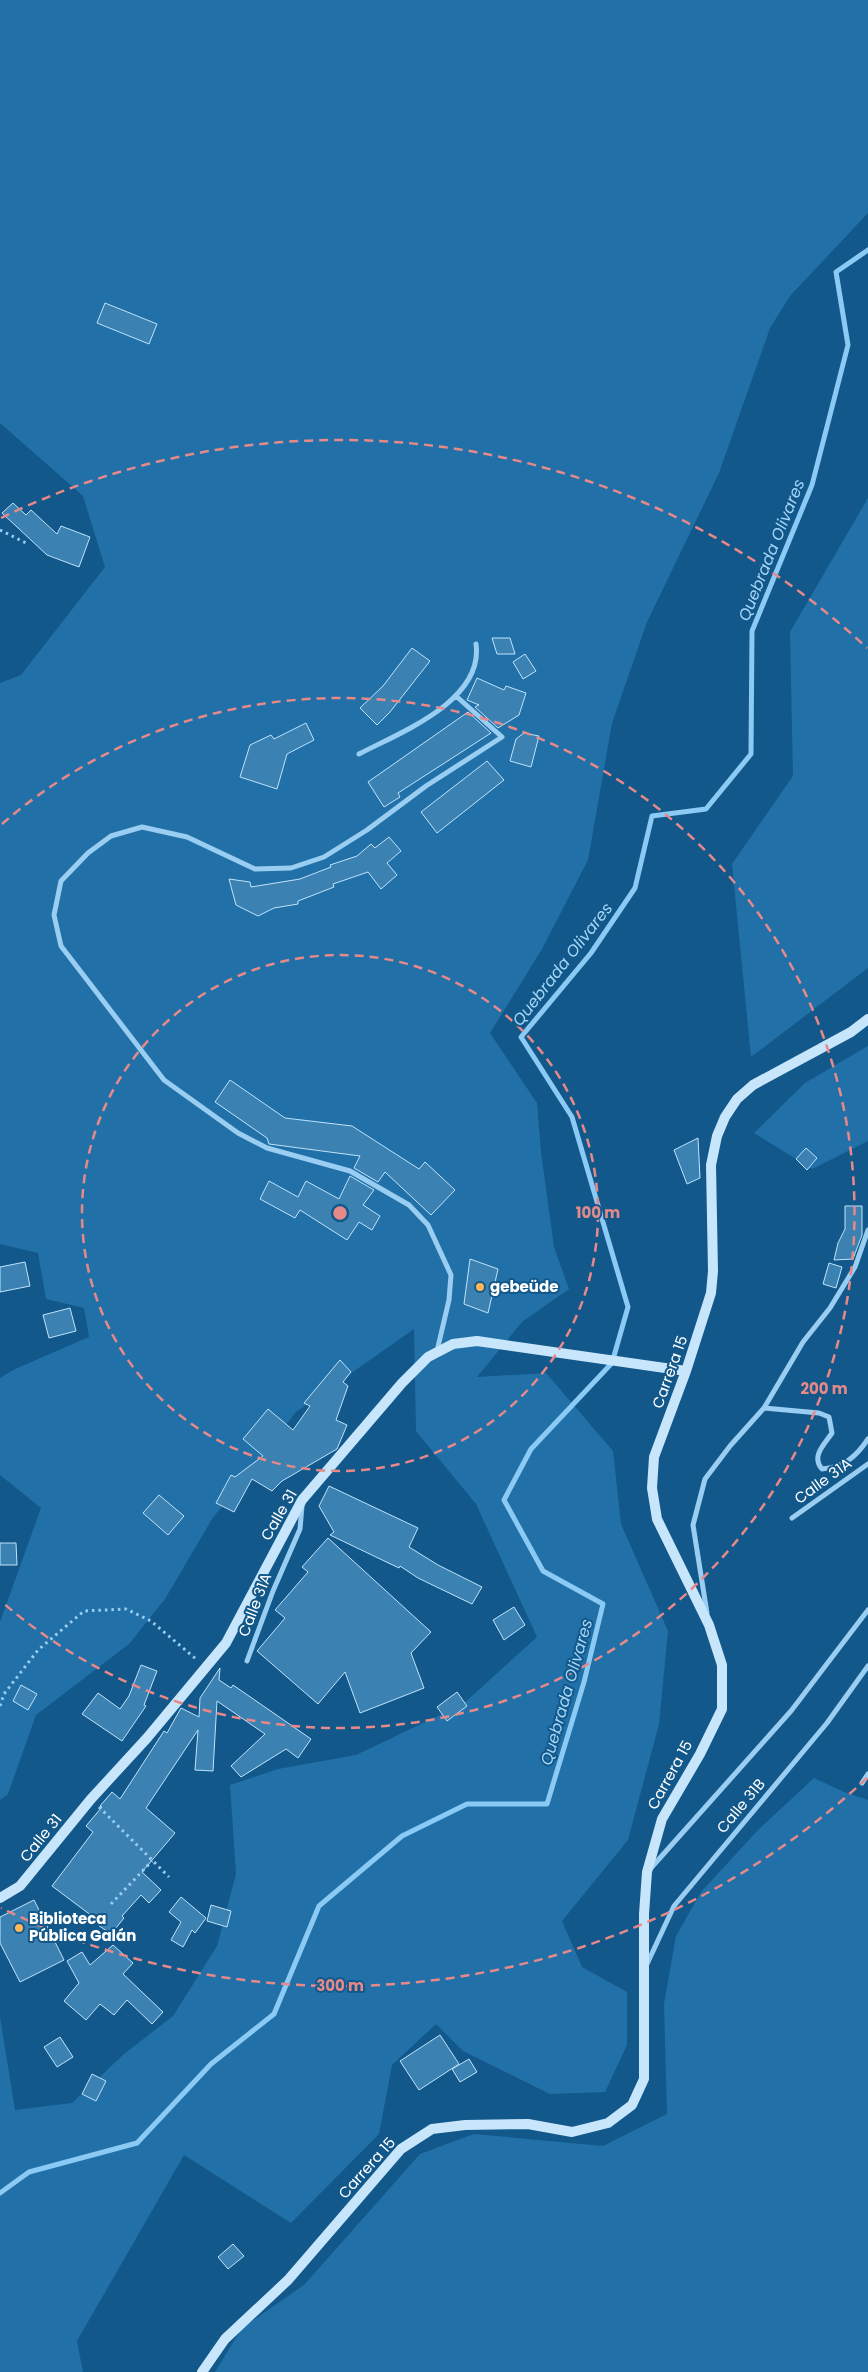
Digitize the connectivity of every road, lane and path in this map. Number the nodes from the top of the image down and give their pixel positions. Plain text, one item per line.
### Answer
1 (0, 530) edge
2 (26, 543) dead end
3 (476, 644) dead end
4 (456, 696) junction
5 (359, 754) dead end
6 (868, 1019) edge
7 (868, 1230) edge
8 (437, 1352) junction
9 (686, 1371) junction
10 (764, 1408) junction
11 (868, 1439) edge
12 (868, 1464) edge
13 (302, 1500) junction
14 (792, 1518) dead end
15 (868, 1610) edge
16 (709, 1625) junction
17 (247, 1661) dead end
18 (868, 1666) edge
19 (206, 1668) junction
20 (0, 1706) edge
21 (868, 1774) edge
22 (862, 1783) dead end
23 (91, 1799) junction
24 (152, 1861) junction
25 (648, 1872) junction
26 (169, 1877) dead end
27 (0, 1898) edge
28 (111, 1904) dead end
29 (644, 1969) junction
30 (202, 2372) edge

1 - 2 path
3 - 4 street
4 - 5 street
4 - 8 street
6 - 9 main road, Carrera 15
7 - 10 street
8 - 9 main road, Calle 31
8 - 13 main road, Calle 31
9 - 16 main road, Carrera 15
10 - 11 street
10 - 16 street
12 - 14 street, Calle 31A
13 - 17 street, Calle 31A
13 - 19 main road, Calle 31
15 - 25 street, Calle 31B
16 - 25 main road, Carrera 15
18 - 29 street, Calle 31B
19 - 20 path
19 - 23 main road, Calle 31
21 - 22 street
23 - 24 path
23 - 27 main road, Calle 31
24 - 26 path
24 - 28 path
25 - 29 main road, Carrera 15
29 - 30 main road, Carrera 15

